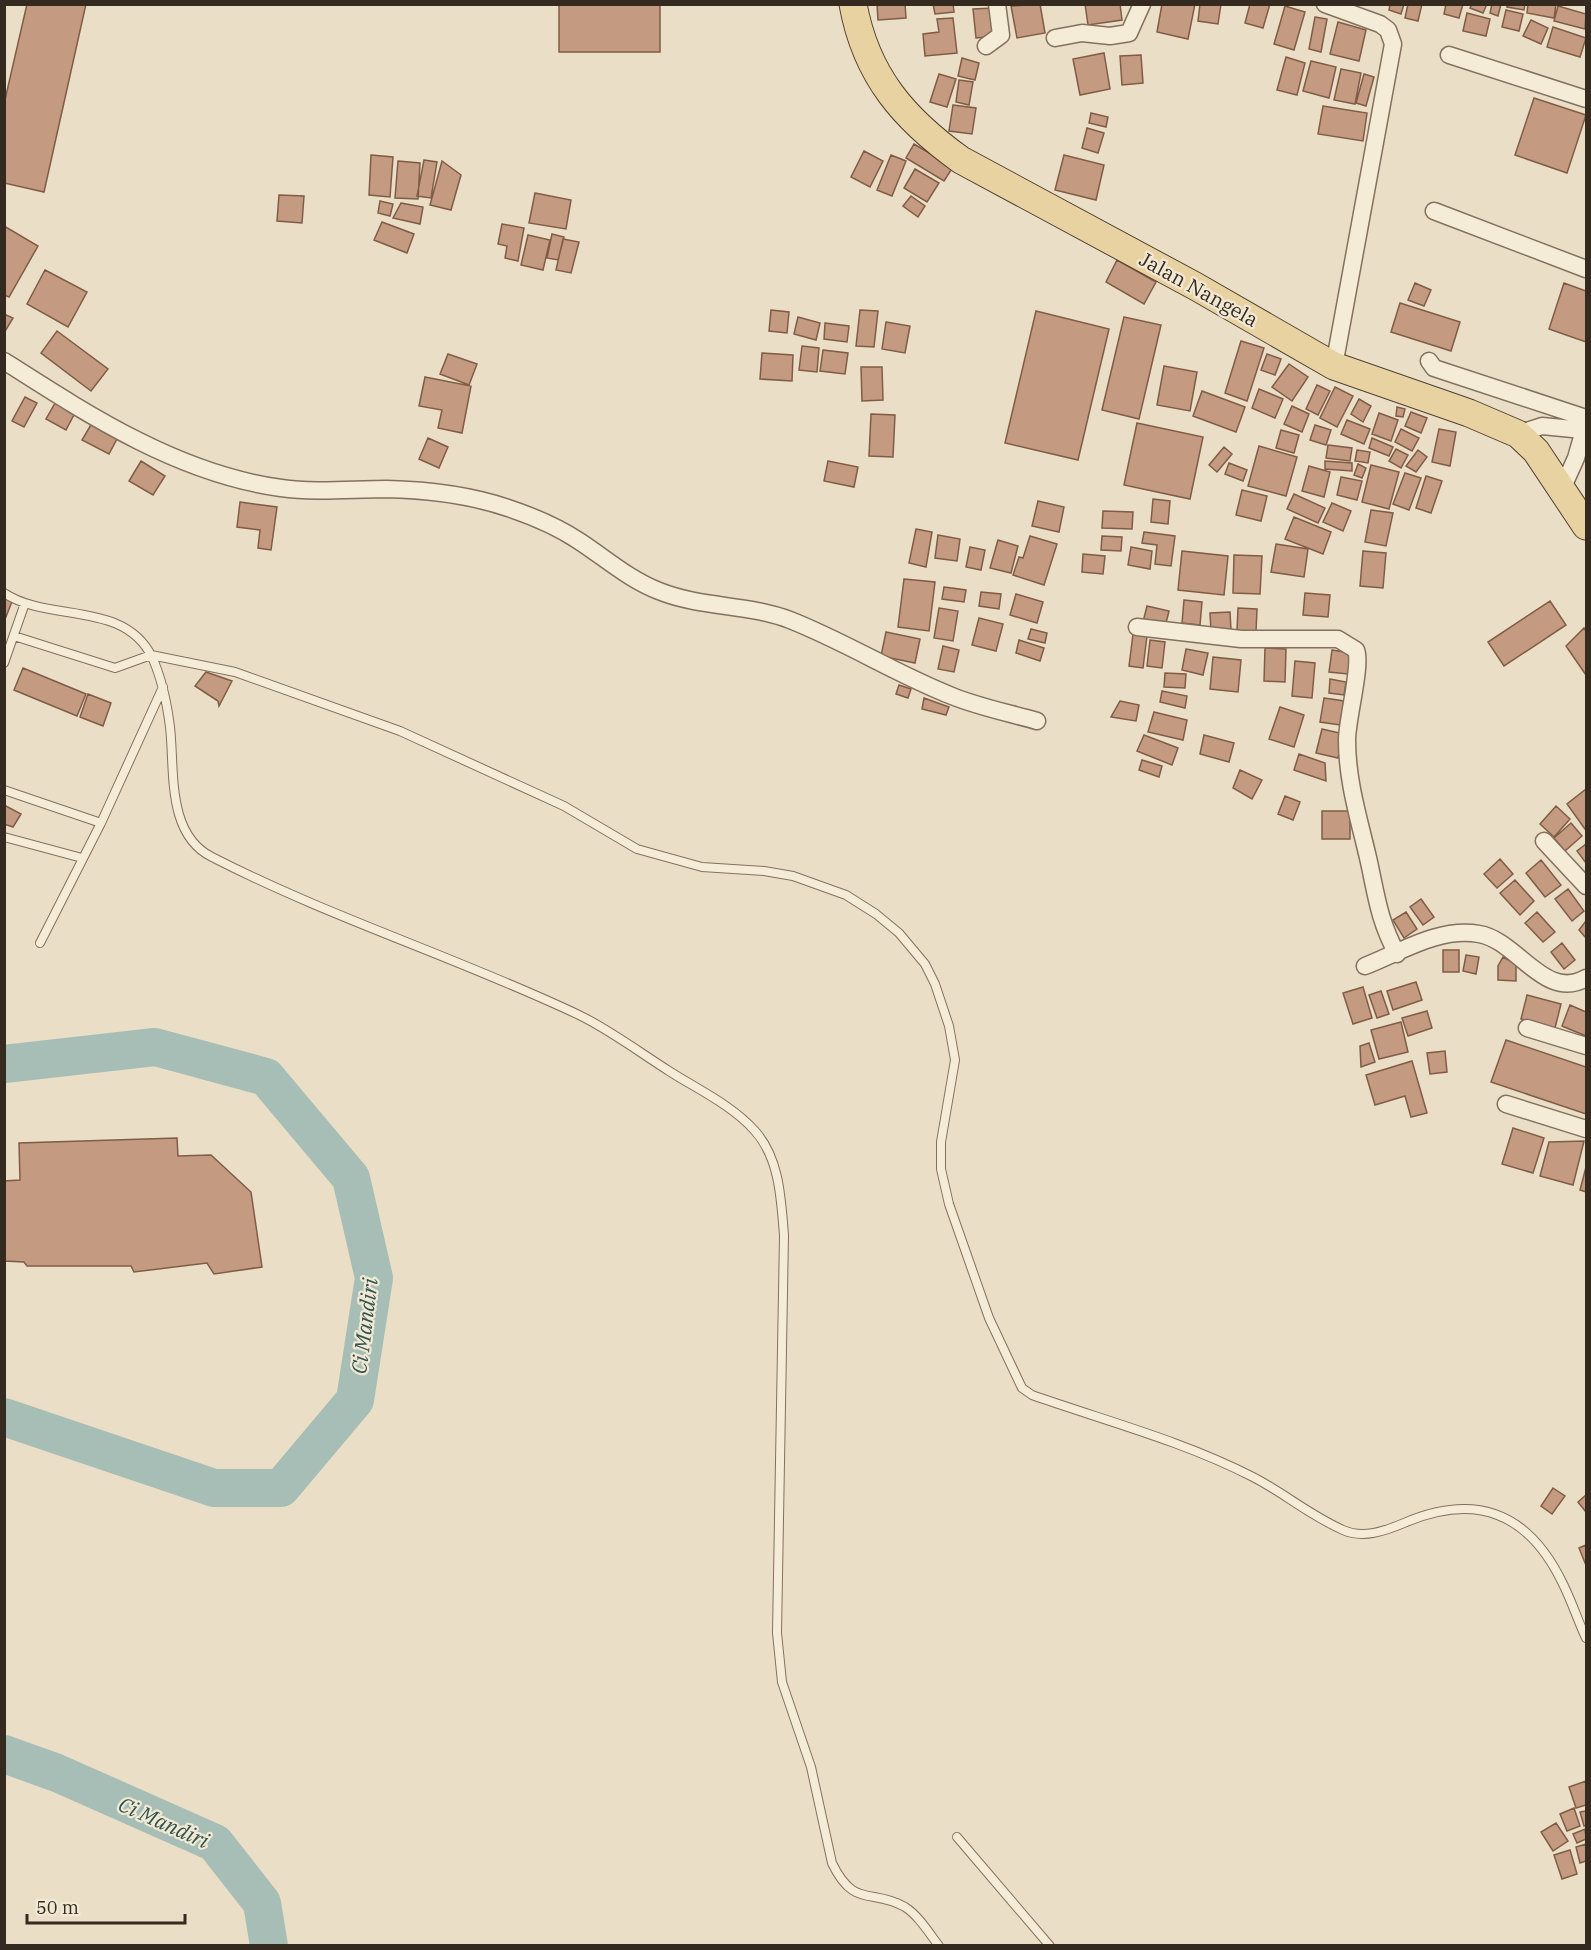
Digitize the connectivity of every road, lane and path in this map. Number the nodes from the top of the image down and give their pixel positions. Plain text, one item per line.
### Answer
1 (854, 4) edge
2 (998, 4) edge
3 (1142, 4) edge
4 (1325, 4) edge
5 (1055, 38) dead end
6 (986, 46) dead end
7 (1449, 55) dead end
8 (1587, 99) edge
9 (1434, 211) dead end
10 (1587, 269) edge
11 (4, 361) edge
12 (1429, 361) dead end
13 (1334, 366) junction
14 (1585, 424) edge
15 (1518, 434) junction
16 (1562, 489) junction
17 (1587, 526) edge
18 (4, 593) edge
19 (25, 603) junction
20 (1137, 627) dead end
21 (14, 636) junction
22 (151, 655) junction
23 (4, 663) edge
24 (163, 687) junction
25 (1038, 721) dead end
26 (4, 790) edge
27 (101, 823) junction
28 (4, 837) edge
29 (1544, 841) dead end
30 (82, 858) junction
31 (1587, 886) edge
32 (40, 943) dead end
33 (1397, 954) junction
34 (1365, 966) dead end
35 (1587, 978) edge
36 (1527, 1028) dead end
37 (1587, 1046) edge
38 (1506, 1104) dead end
39 (1587, 1128) edge
40 (1587, 1638) edge
41 (957, 1837) dead end
42 (939, 1946) edge
43 (1050, 1946) edge

1 - 13 main road, Jalan Nangela
2 - 6 street
3 - 5 street
4 - 13 street
7 - 8 street
9 - 10 street
11 - 25 street
12 - 14 street
13 - 15 main road, Jalan Nangela
14 - 15 street
14 - 16 street
15 - 16 main road, Jalan Nangela
16 - 17 main road, Jalan Nangela
18 - 19 lane
19 - 21 lane
19 - 22 lane
20 - 33 street
21 - 22 lane
21 - 23 lane
22 - 24 lane
22 - 40 lane
24 - 27 lane
24 - 42 lane
26 - 27 lane
27 - 30 lane
28 - 30 lane
29 - 31 street
30 - 32 lane
33 - 34 street
33 - 35 street
36 - 37 street
38 - 39 street
41 - 43 lane

